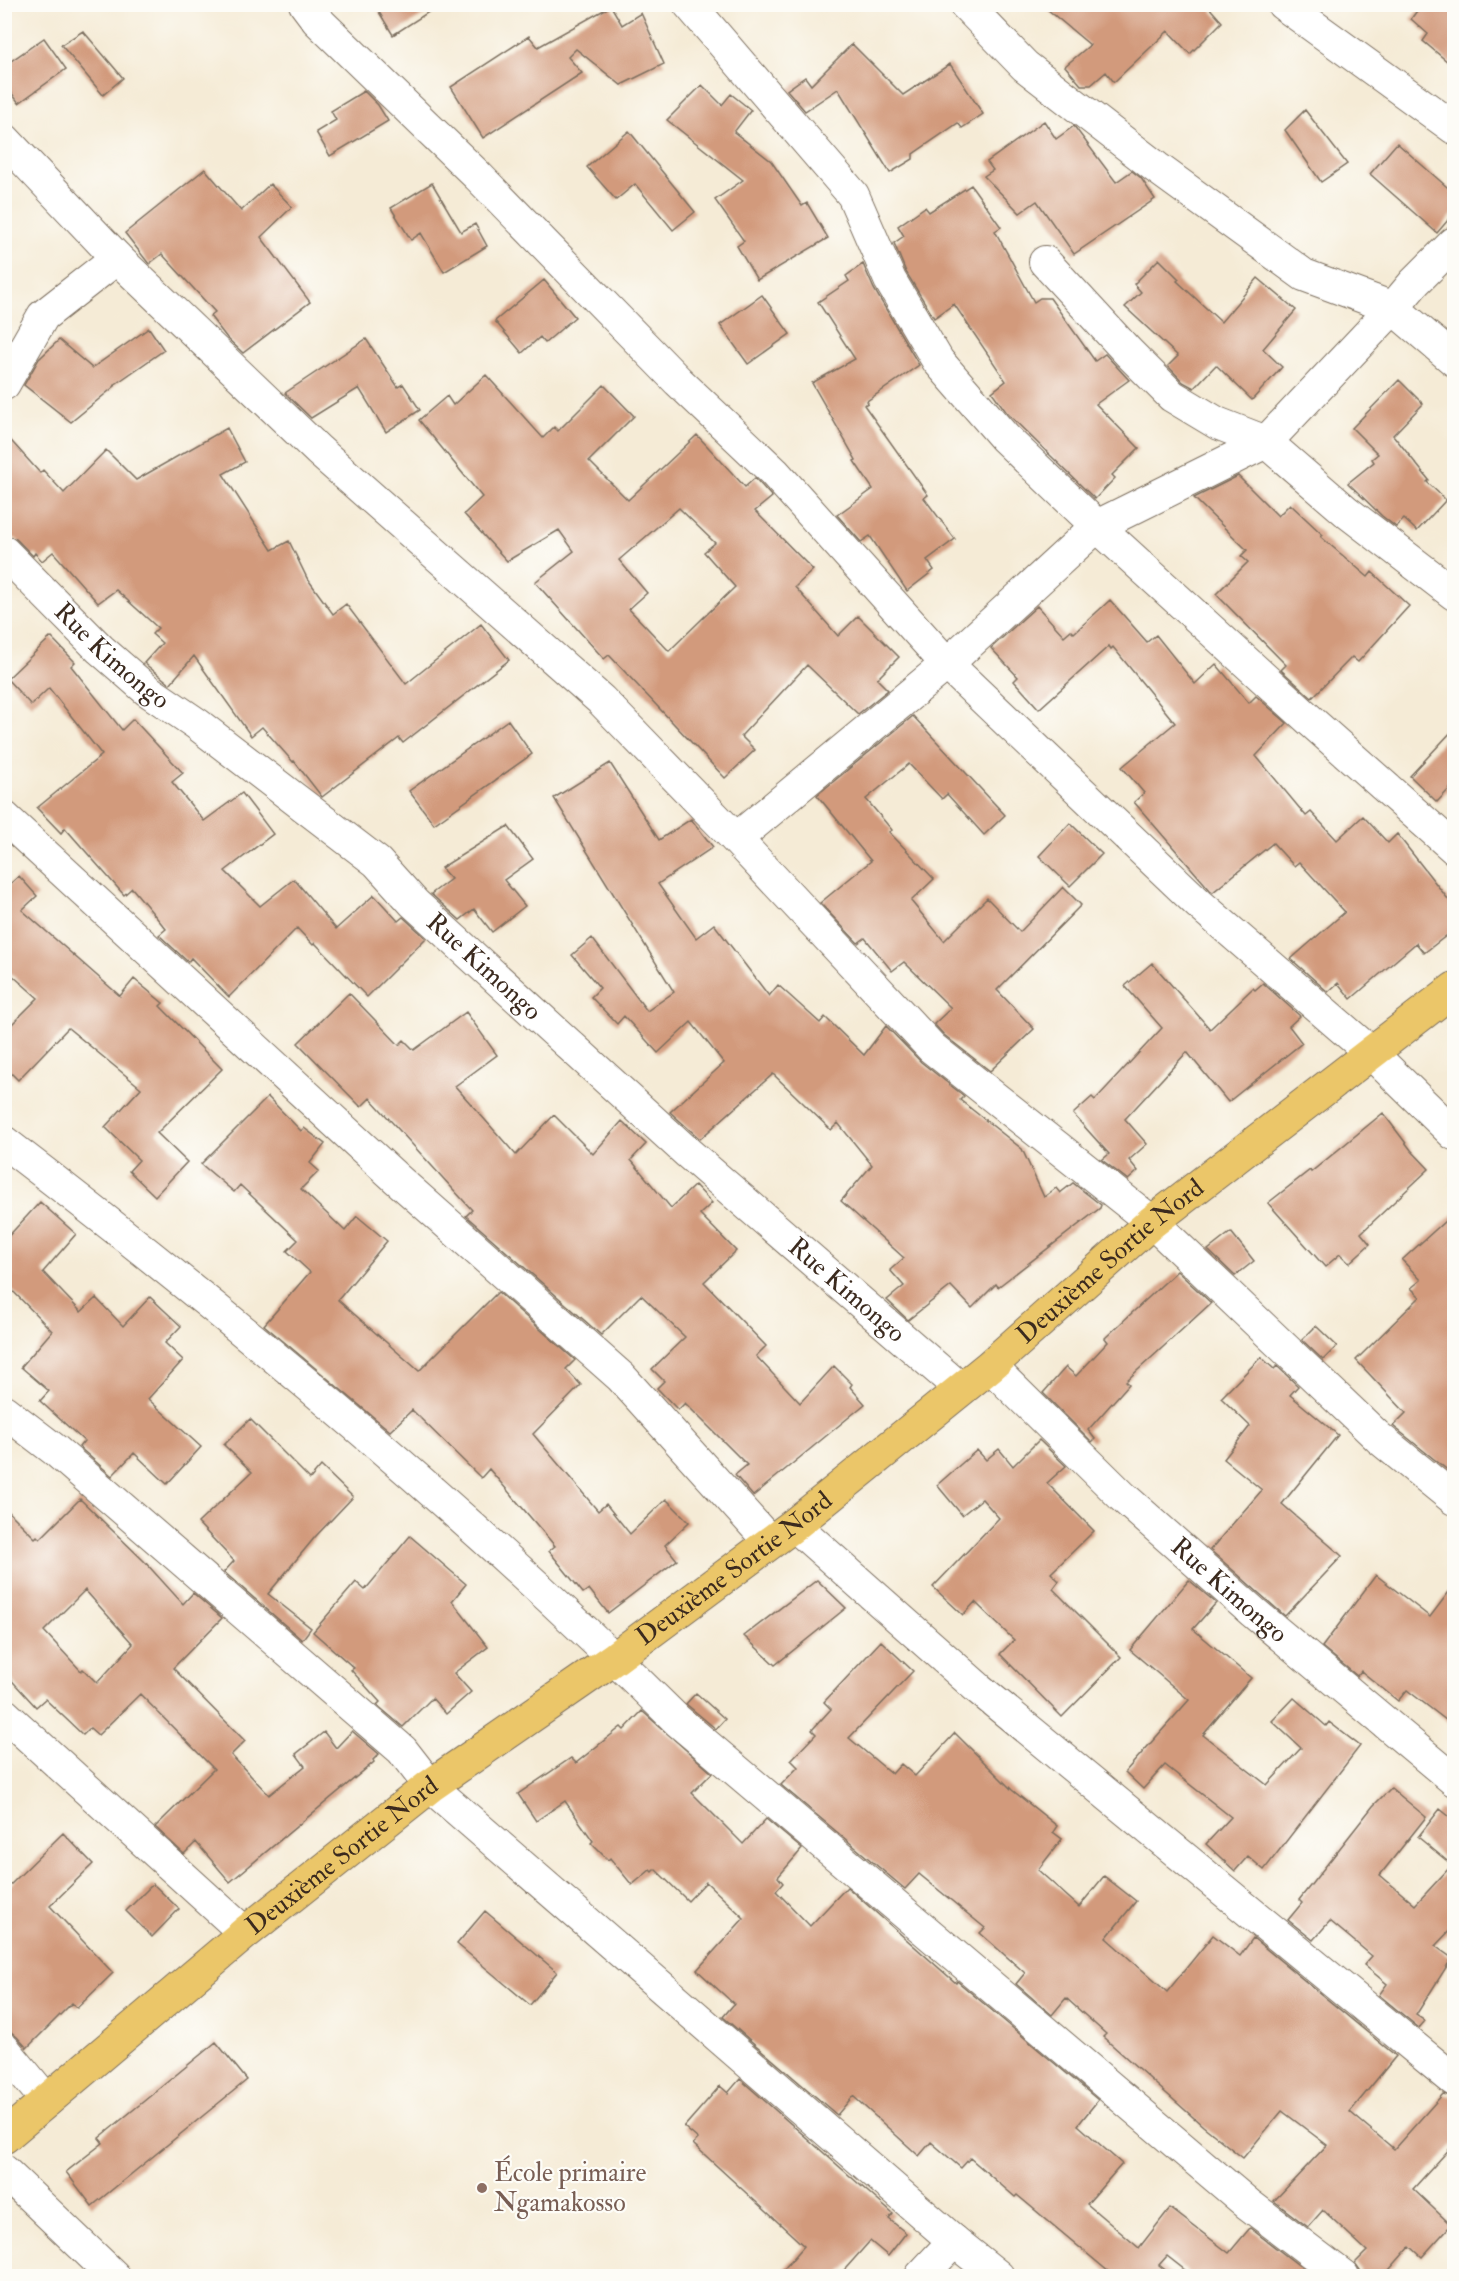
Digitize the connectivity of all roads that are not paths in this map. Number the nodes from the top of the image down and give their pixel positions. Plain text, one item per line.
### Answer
1 (305, 4) edge
2 (688, 4) edge
3 (965, 4) edge
4 (1284, 4) edge
5 (1455, 128) edge
6 (4, 139) edge
7 (1455, 243) edge
8 (117, 258) junction
9 (1045, 262) dead end
10 (1394, 308) junction
11 (1455, 360) edge
12 (4, 384) edge
13 (1266, 442) junction
14 (1097, 526) junction
15 (4, 552) edge
16 (1455, 594) edge
17 (946, 664) junction
18 (4, 817) edge
19 (736, 839) junction
20 (1455, 848) edge
21 (1455, 989) edge
22 (1370, 1053) junction
23 (1455, 1134) edge
24 (4, 1142) edge
25 (1152, 1222) junction
26 (990, 1366) junction
27 (961, 1389) junction
28 (4, 1411) edge
29 (1455, 1499) edge
30 (782, 1533) junction
31 (615, 1658) junction
32 (4, 1714) edge
33 (1455, 1780) edge
34 (430, 1786) junction
35 (245, 1933) junction
36 (4, 2049) edge
37 (1455, 2080) edge
38 (47, 2101) junction
39 (4, 2137) edge
40 (4, 2171) edge
41 (954, 2241) junction
42 (114, 2277) edge
43 (921, 2277) edge
44 (998, 2277) edge
45 (1343, 2277) edge

1 - 17 street
2 - 14 street
3 - 10 street
4 - 5 street
6 - 8 street
7 - 10 street
8 - 12 street
8 - 19 street
9 - 13 street
10 - 11 street
10 - 13 street
13 - 14 street
13 - 16 street
14 - 17 street
14 - 20 street
15 - 27 street, Rue Kimongo
17 - 19 street
17 - 22 street
18 - 30 street
19 - 25 street
21 - 22 main road, Deuxième Sortie Nord
22 - 23 street
22 - 25 main road, Deuxième Sortie Nord
24 - 31 street
25 - 26 main road, Deuxième Sortie Nord
25 - 29 street
26 - 27 main road, Deuxième Sortie Nord
26 - 33 street, Rue Kimongo
27 - 30 main road, Deuxième Sortie Nord
28 - 34 street
30 - 31 main road, Deuxième Sortie Nord
30 - 37 street
31 - 34 main road, Deuxième Sortie Nord
31 - 45 street
32 - 35 street
34 - 35 main road, Deuxième Sortie Nord
34 - 41 street
35 - 38 main road, Deuxième Sortie Nord
36 - 38 street
38 - 39 main road, Deuxième Sortie Nord
40 - 42 street
41 - 43 street
41 - 44 street

